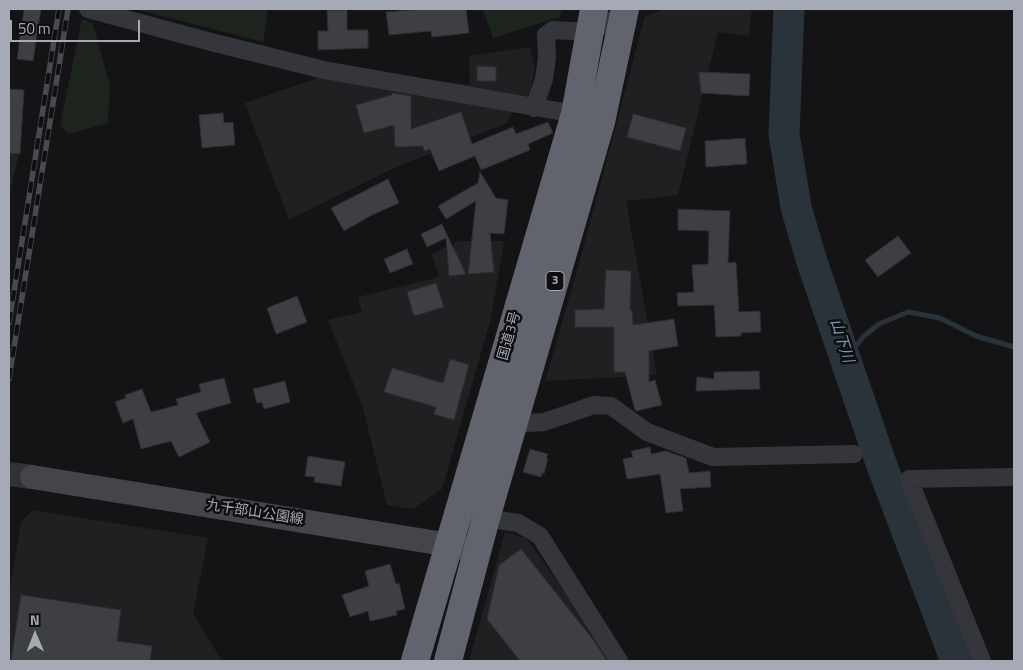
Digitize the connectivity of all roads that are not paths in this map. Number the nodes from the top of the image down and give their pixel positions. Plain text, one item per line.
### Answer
1 (88, 9) edge
2 (627, 10) edge
3 (592, 20) edge
4 (534, 108) junction
5 (575, 114) junction
6 (513, 424) junction
7 (854, 454) dead end
8 (32, 477) tunnel mouth
9 (1014, 477) edge
10 (486, 518) junction
11 (450, 545) junction
12 (477, 551) junction
13 (416, 661) edge
14 (448, 661) edge
15 (619, 661) edge
16 (982, 661) edge

1 - 4 street
2 - 3 street
2 - 6 highway, 国道3号 / 3
3 - 4 street
3 - 5 highway, 国道3号 / 3
4 - 5 street
5 - 11 highway, 国道3号 / 3
6 - 7 street
6 - 10 highway, 国道3号 / 3
8 - 11 main road, 九千部山公園線
9 - 16 street
10 - 12 highway, 国道3号 / 3
10 - 15 street
11 - 12 main road, 九千部山公園線
11 - 13 highway, 国道3号 / 3
12 - 14 highway, 国道3号 / 3

